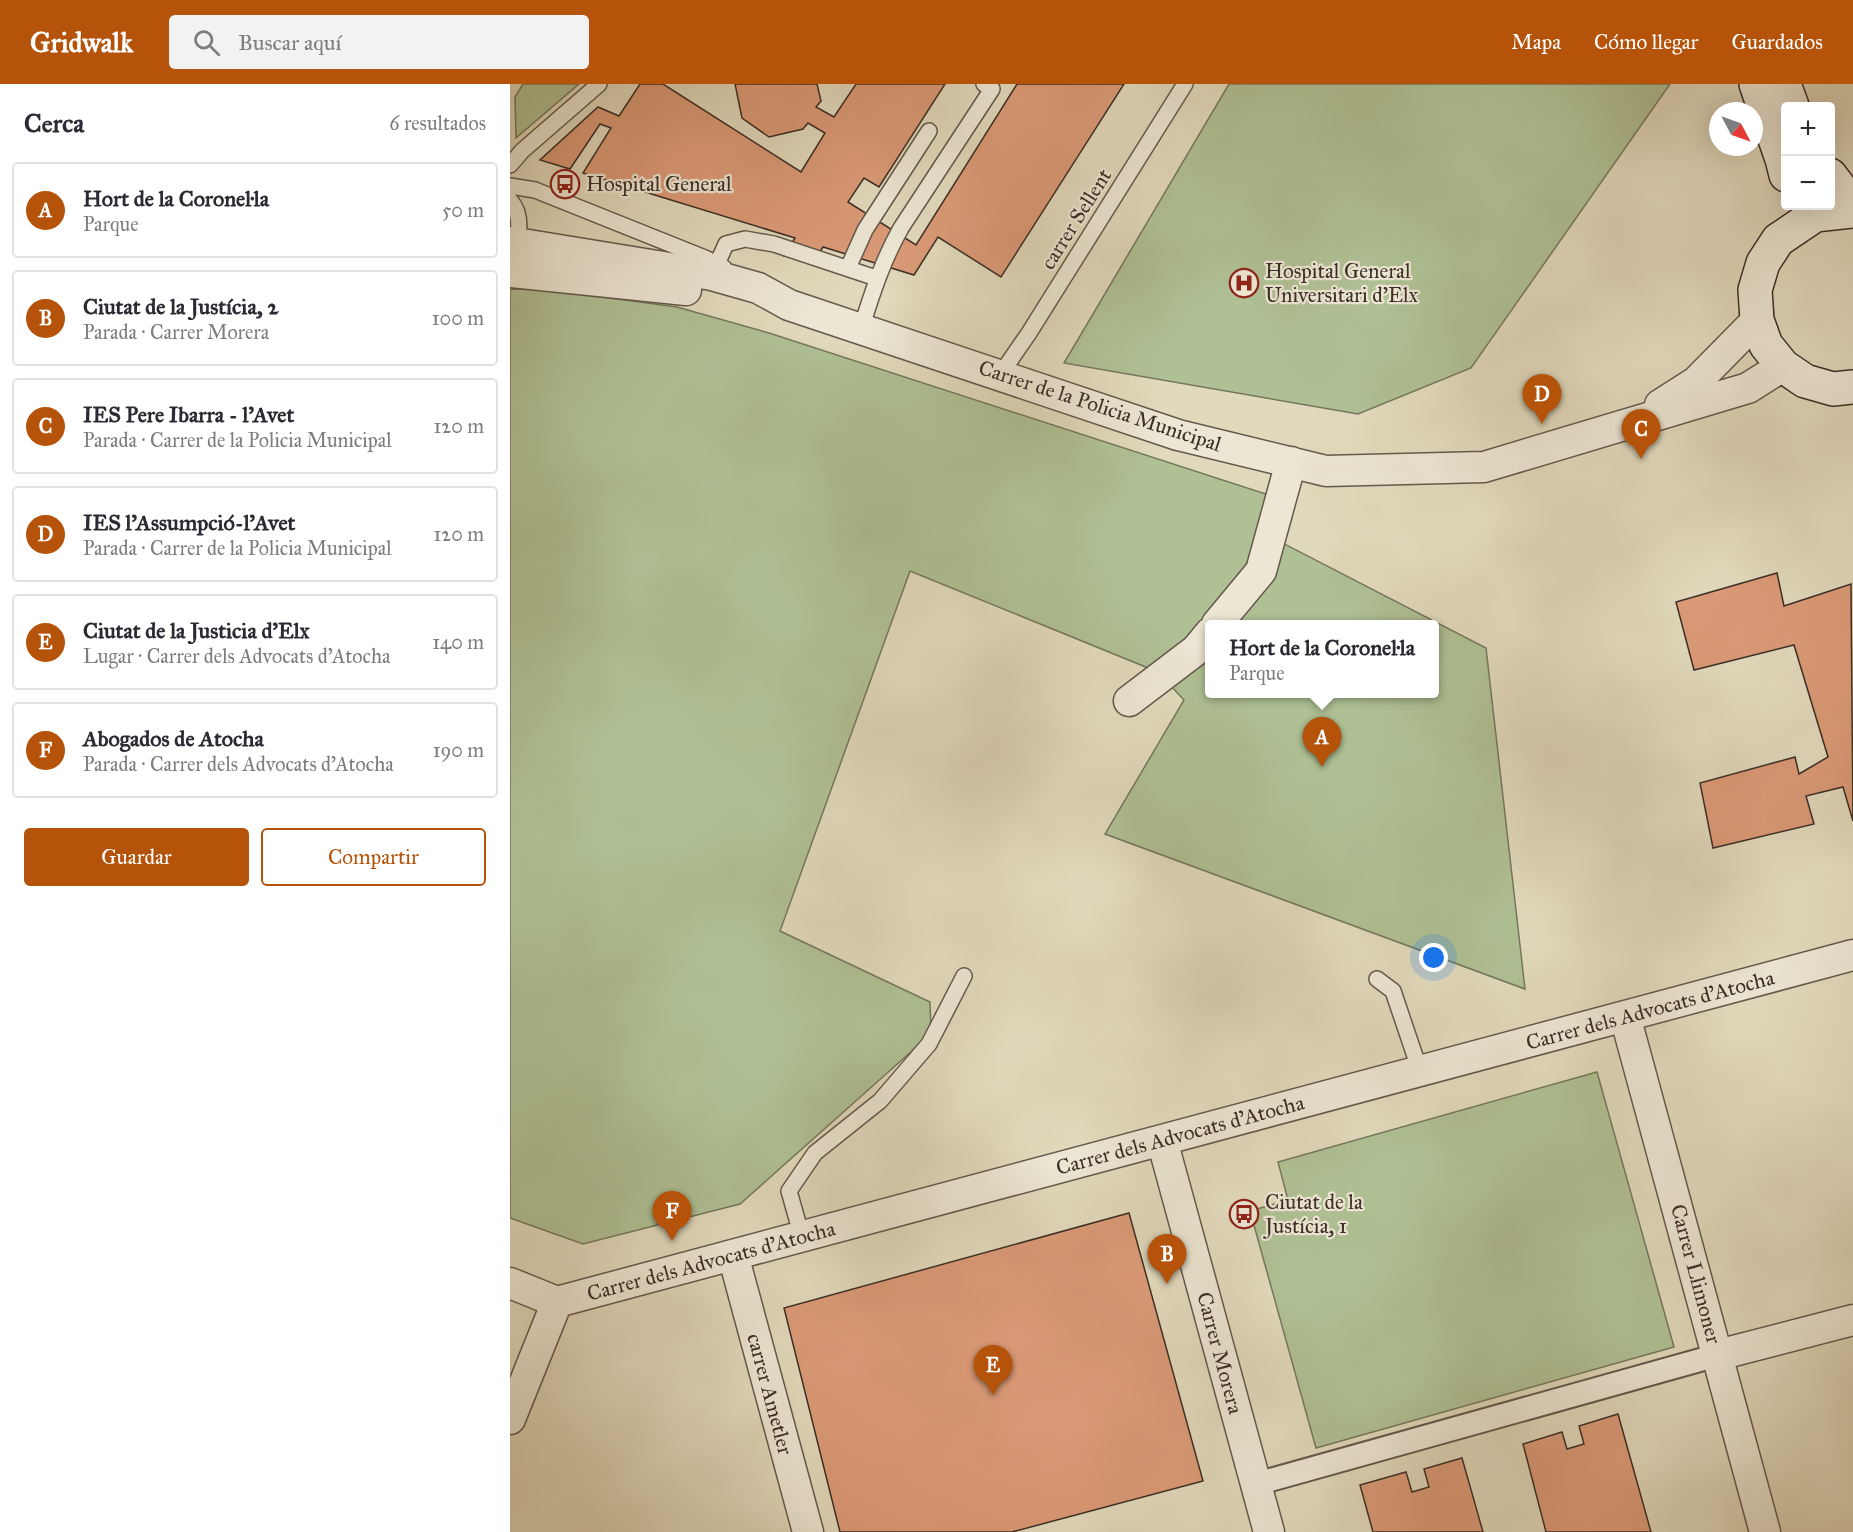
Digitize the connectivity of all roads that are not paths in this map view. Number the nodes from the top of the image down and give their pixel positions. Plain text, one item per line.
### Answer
1 (599, 84) edge
2 (984, 84) edge
3 (1185, 84) edge
4 (1756, 84) edge
5 (1784, 84) edge
6 (1791, 102) edge
7 (929, 131) dead end
8 (1781, 156) edge
9 (510, 165) edge
10 (1835, 182) edge
11 (510, 186) edge
12 (510, 200) edge
13 (1853, 205) edge
14 (1786, 210) edge
15 (1853, 211) edge
16 (878, 212) junction
17 (901, 228) junction
18 (1778, 240) junction
19 (512, 249) edge
20 (848, 268) junction
21 (714, 270) junction
22 (510, 272) edge
23 (876, 278) junction
24 (789, 305) junction
25 (1757, 320) junction
26 (861, 329) junction
27 (1783, 366) junction
28 (1000, 375) junction
29 (1846, 396) edge
30 (1628, 426) junction
31 (1291, 462) junction
32 (1219, 620) edge
33 (1205, 638) edge
34 (1129, 700) dead end
35 (1853, 956) edge
36 (964, 976) dead end
37 (1377, 979) dead end
38 (1625, 1016) junction
39 (1420, 1071) junction
40 (1162, 1140) junction
41 (802, 1237) junction
42 (732, 1255) junction
43 (510, 1283) edge
44 (557, 1302) junction
45 (1853, 1320) edge
46 (1718, 1354) junction
47 (510, 1419) edge
48 (1256, 1484) junction
49 (808, 1532) edge
50 (1269, 1532) edge
51 (1766, 1532) edge

1 - 9 lane
2 - 17 lane
3 - 28 lane, carrer Sellent
4 - 8 main road
5 - 6 main road
7 - 16 lane
10 - 13 main road
11 - 21 lane
12 - 19 lane
14 - 18 main road
15 - 18 main road
16 - 17 lane
16 - 20 lane
17 - 23 lane
18 - 25 main road
19 - 21 street, Carrer de la Policia Municipal
20 - 21 lane
20 - 23 lane
21 - 24 street, Carrer de la Policia Municipal
22 - 24 street, Carrer de la Policia Municipal
23 - 26 lane
24 - 26 street, Carrer de la Policia Municipal
25 - 27 main road
25 - 30 street, Carrer de la Policia Municipal
26 - 28 street, Carrer de la Policia Municipal
27 - 29 main road
27 - 30 street, Carrer de la Policia Municipal
28 - 31 street, Carrer de la Policia Municipal
30 - 31 street, Carrer de la Policia Municipal
31 - 32 street
33 - 34 street
35 - 38 street, Carrer dels Advocats d'Atocha
36 - 41 lane
37 - 39 lane
38 - 39 street, Carrer dels Advocats d'Atocha
38 - 46 street, Carrer Llimoner
39 - 40 street, Carrer dels Advocats d'Atocha
40 - 41 street, Carrer dels Advocats d'Atocha
40 - 48 street, Carrer Morera
41 - 42 street, Carrer dels Advocats d'Atocha
42 - 44 street, Carrer dels Advocats d'Atocha
42 - 49 street, carrer Ametler
43 - 44 street, Carrer dels Advocats d'Atocha
44 - 47 street
45 - 46 street
46 - 48 street
46 - 51 street, Carrer Llimoner
48 - 50 street, Carrer Morera

